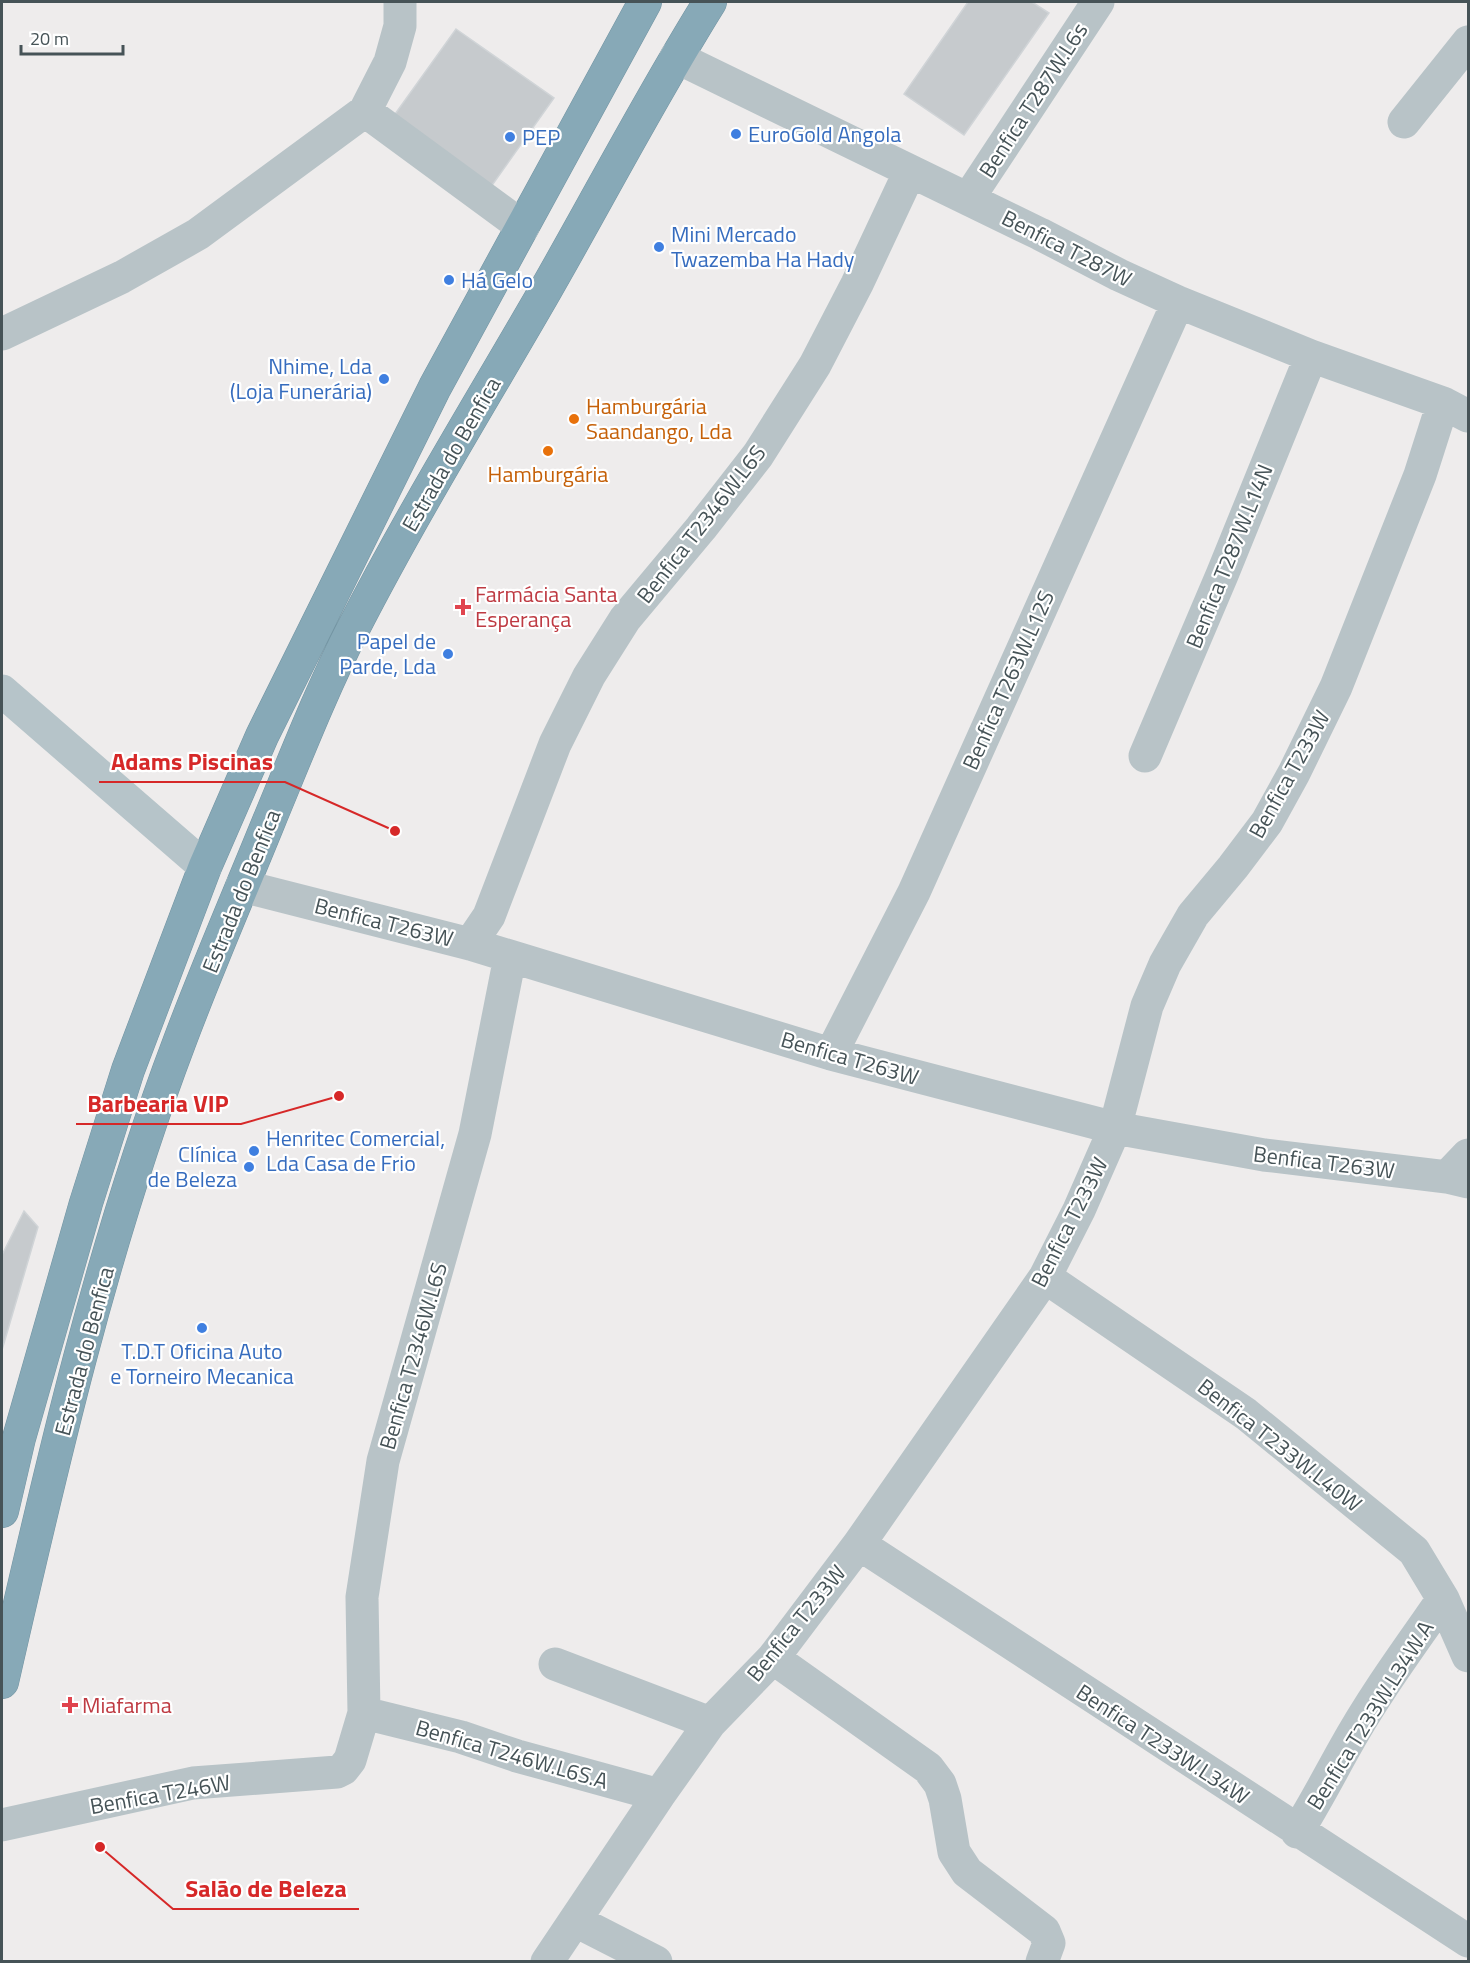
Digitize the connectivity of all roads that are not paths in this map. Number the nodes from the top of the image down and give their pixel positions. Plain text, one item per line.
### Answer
1 (400, 2) edge
2 (645, 2) edge
3 (710, 2) edge
4 (1098, 2) edge
5 (1468, 42) edge
6 (676, 57) junction
7 (365, 111) junction
8 (1404, 122) dead end
9 (910, 171) junction
10 (968, 199) junction
11 (523, 227) junction
12 (1178, 302) junction
13 (2, 334) edge
14 (1311, 356) junction
15 (1456, 409) edge
16 (2, 691) edge
17 (1145, 756) dead end
18 (205, 867) junction
19 (242, 886) junction
20 (470, 944) junction
21 (510, 957) junction
22 (831, 1054) junction
23 (1115, 1128) junction
24 (1461, 1171) edge
25 (1045, 1277) junction
26 (10, 1436) edge
27 (2, 1511) edge
28 (859, 1544) junction
29 (1443, 1599) junction
30 (1468, 1656) edge
31 (772, 1658) junction
32 (555, 1664) dead end
33 (2, 1682) edge
34 (364, 1713) junction
35 (710, 1723) junction
36 (350, 1760) joint
37 (659, 1795) junction
38 (2, 1825) edge
39 (1297, 1832) junction
40 (576, 1921) junction
41 (1468, 1941) edge
42 (547, 1962) edge
43 (656, 1962) edge
44 (1042, 1962) edge

1 - 7 street
2 - 11 highway, Estrada do Benfica
3 - 6 highway, Estrada do Benfica
4 - 10 street, Benfica T287W.L6s
5 - 8 street
6 - 9 street, Benfica T287W
6 - 19 highway, Estrada do Benfica
7 - 11 street
7 - 13 street
9 - 10 street, Benfica T287W
9 - 20 street, Benfica T2346W.L6S
10 - 12 street, Benfica T287W
11 - 18 highway, Estrada do Benfica
12 - 14 street, Benfica T287W
12 - 22 street, Benfica T263W.L12S
14 - 15 street, Benfica T287W
14 - 17 street, Benfica T287W.L14N
15 - 23 street, Benfica T233W
16 - 18 main road
18 - 26 highway, Estrada do Benfica
19 - 20 street, Benfica T263W
19 - 33 highway, Estrada do Benfica
20 - 21 street, Benfica T263W
21 - 22 street, Benfica T263W
21 - 34 street, Benfica T2346W.L6S
22 - 23 street, Benfica T263W
23 - 24 street, Benfica T263W
23 - 25 street, Benfica T233W
25 - 28 street, Benfica T233W
25 - 29 street, Benfica T233W.L40W
26 - 27 highway, Estrada do Benfica
28 - 31 street, Benfica T233W
28 - 39 street, Benfica T233W.L34W
29 - 30 street, Benfica T233W.L40W
29 - 39 street, Benfica T233W.L34W.A
31 - 35 street, Benfica T233W
31 - 44 street
32 - 35 street
34 - 36 street, Benfica T2346W.L6S
34 - 37 street, Benfica T246W.L6S.A
35 - 37 street, Benfica T233W
36 - 38 street, Benfica T246W
37 - 40 street, Benfica T233W
39 - 41 street, Benfica T233W.L34W
40 - 42 street, Benfica T233W
40 - 43 street

